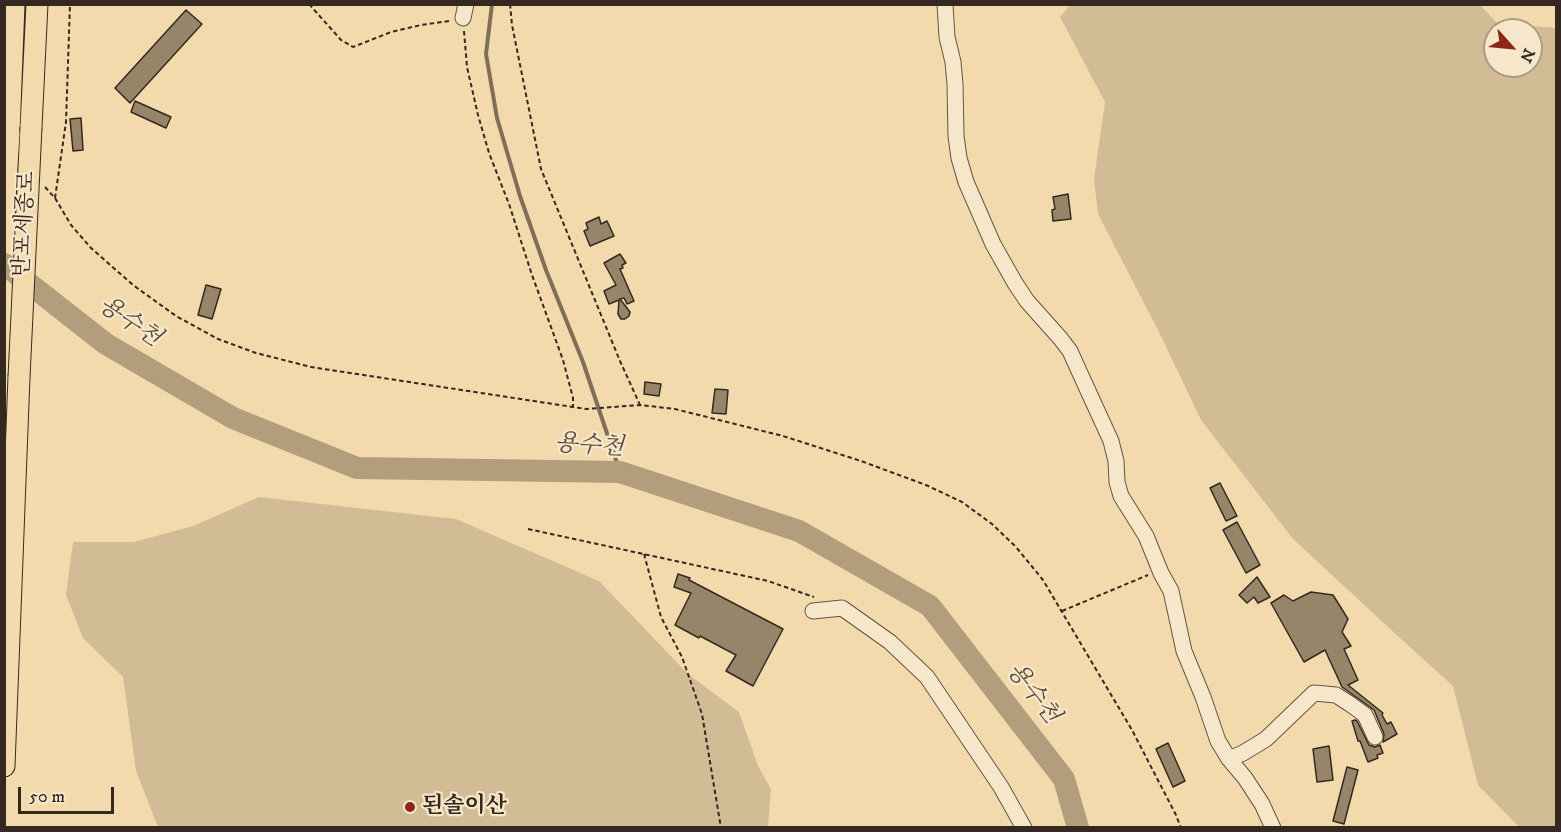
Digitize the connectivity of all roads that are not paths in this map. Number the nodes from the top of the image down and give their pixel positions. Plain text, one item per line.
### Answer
1 (14, 4) edge
2 (36, 4) edge
3 (945, 4) edge
4 (4, 216) edge
5 (815, 604) road end
6 (1375, 737) dead end
7 (1229, 759) junction
8 (4, 766) edge
9 (1024, 828) edge
10 (1273, 828) edge

1 - 4 highway, 반포세종로, bridge
2 - 8 highway, 반포세종로, bridge
3 - 7 street
5 - 9 street
6 - 7 street
7 - 10 street

